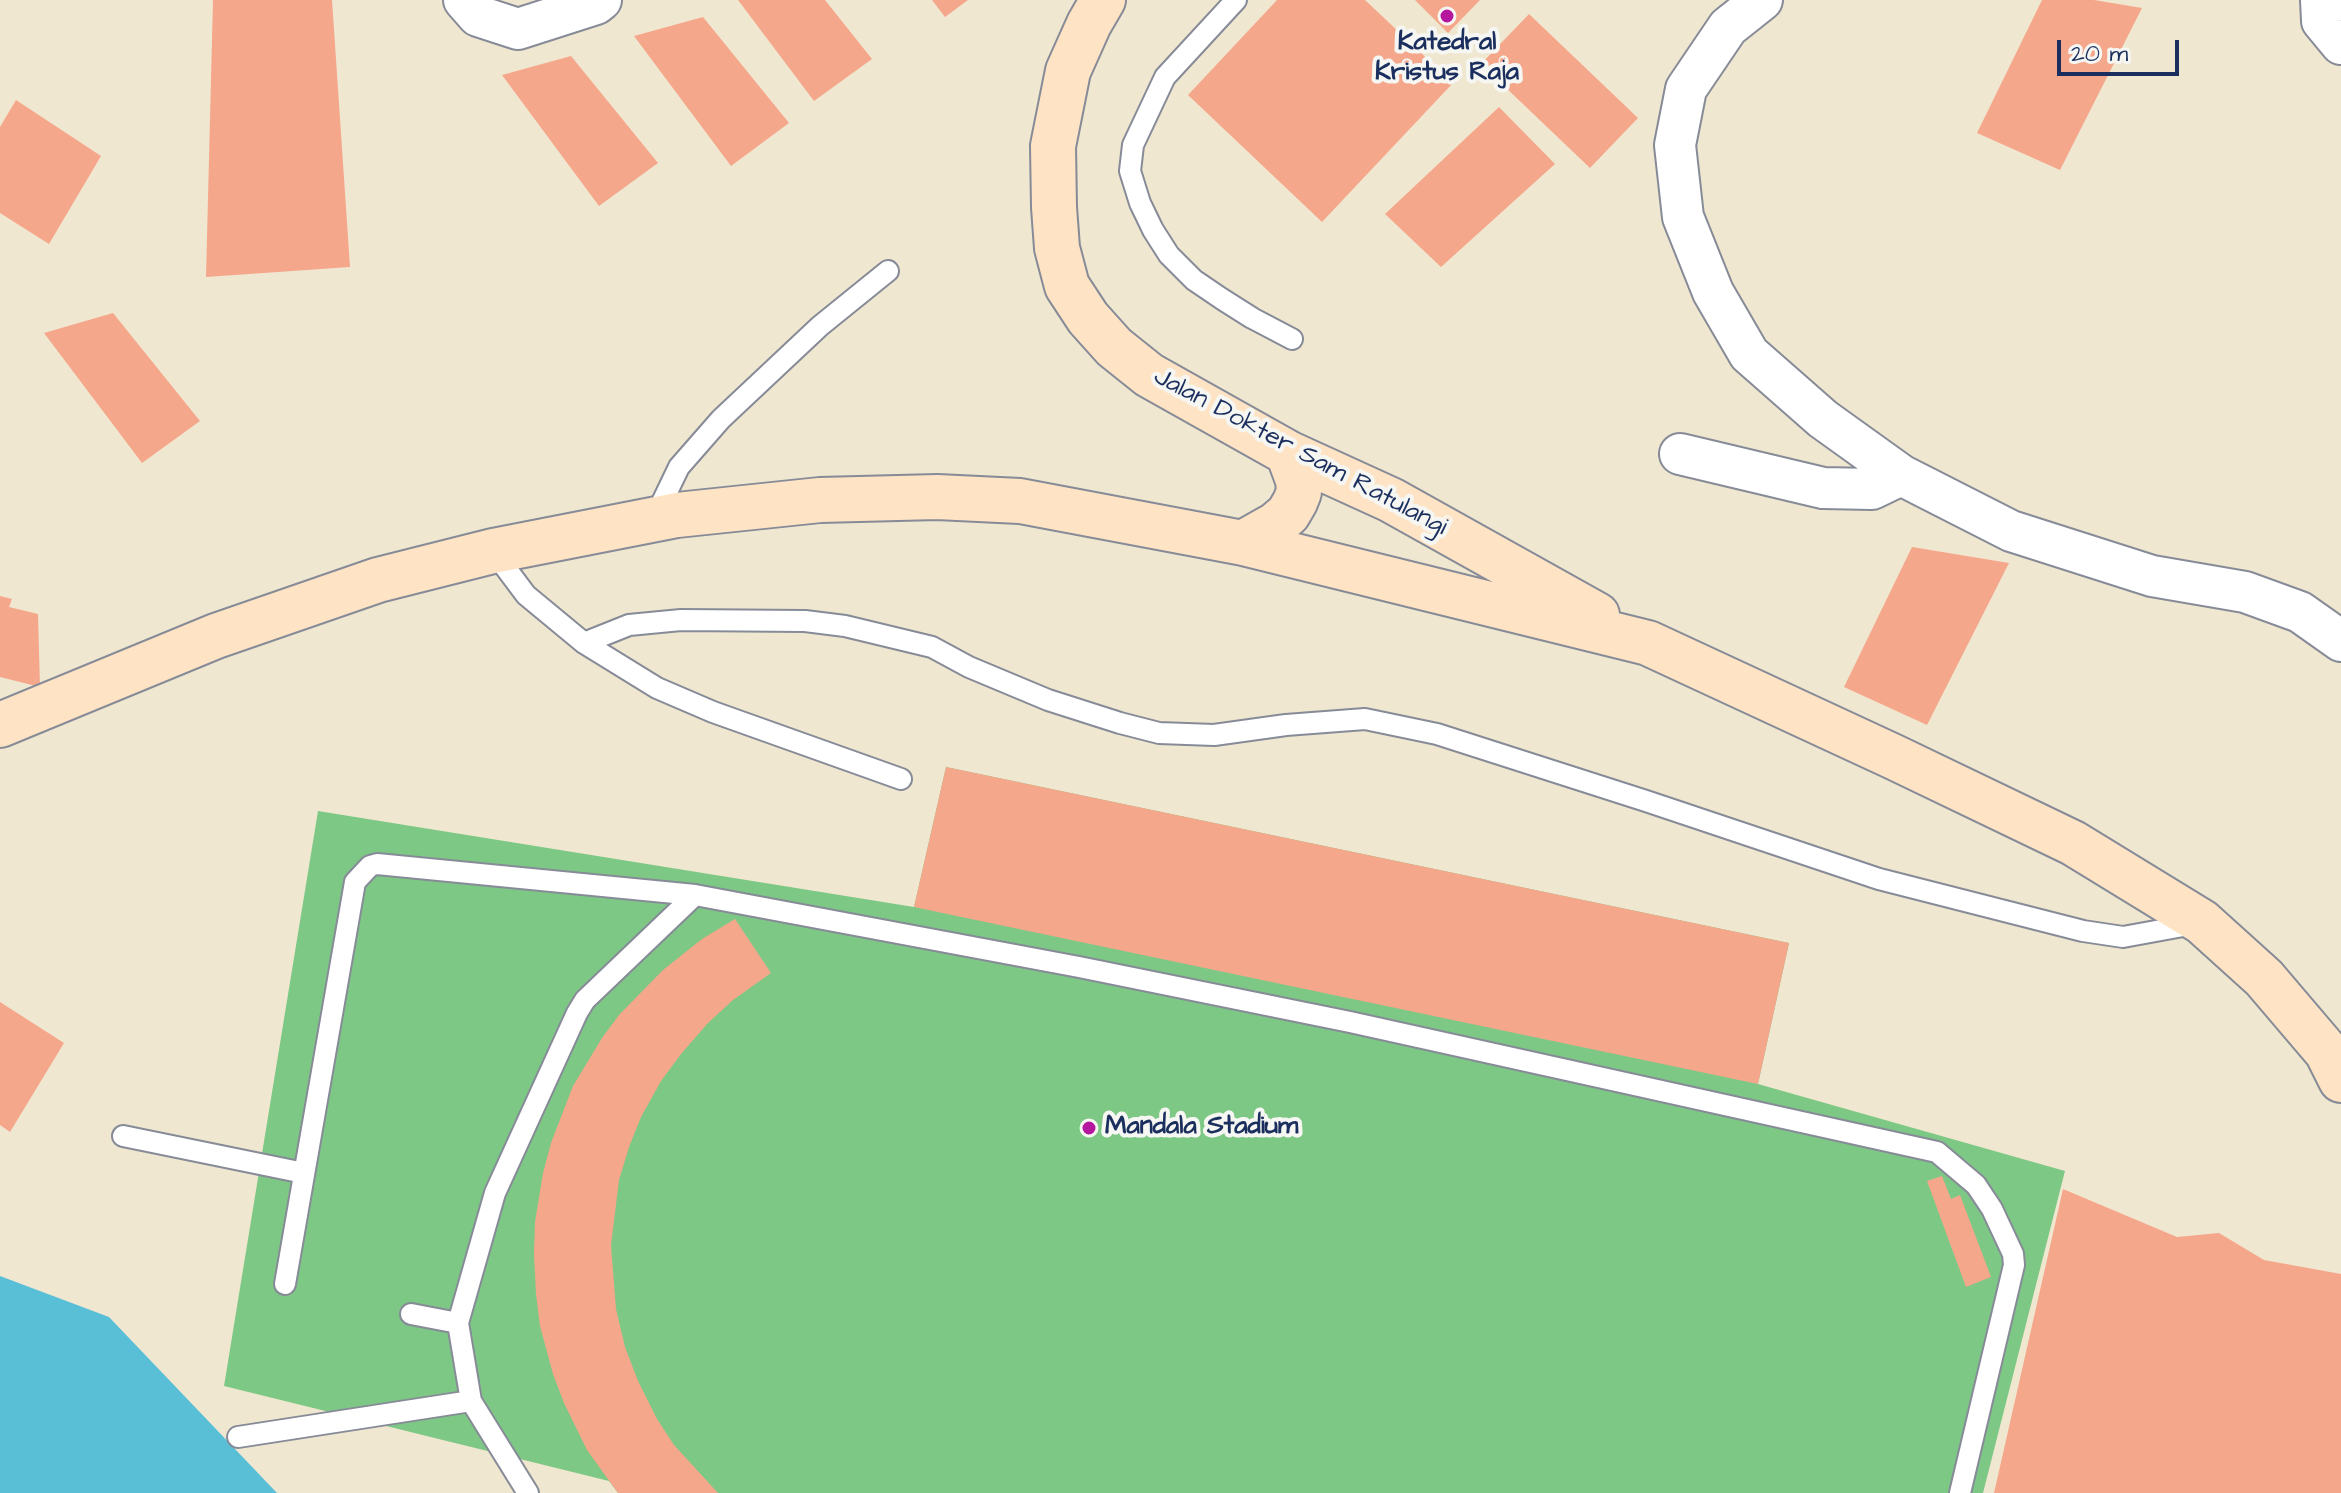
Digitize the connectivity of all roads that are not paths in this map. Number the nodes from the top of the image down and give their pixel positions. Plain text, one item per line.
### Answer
1 (464, 0) edge
2 (601, 0) edge
3 (1103, 0) edge
4 (1236, 0) edge
5 (1762, 0) edge
6 (2321, 0) edge
7 (2341, 44) edge
8 (888, 271) dead end
9 (1292, 339) dead end
10 (1288, 453) junction
11 (1680, 454) dead end
12 (1901, 475) junction
13 (654, 519) junction
14 (1243, 543) junction
15 (493, 551) junction
16 (2341, 641) edge
17 (584, 643) junction
18 (1648, 643) junction
19 (0, 725) edge
20 (901, 779) dead end
21 (695, 895) junction
22 (2202, 922) junction
23 (2341, 1080) edge
24 (123, 1136) dead end
25 (304, 1173) junction
26 (285, 1284) dead end
27 (411, 1314) dead end
28 (458, 1323) junction
29 (471, 1401) junction
30 (238, 1437) dead end
31 (528, 1493) edge
32 (1960, 1493) edge

1 - 2 street
3 - 10 main road, Jalan Dokter Sam Ratulangi
4 - 9 lane
5 - 12 street
6 - 7 street
8 - 13 lane
10 - 14 main road
10 - 18 main road, Jalan Dokter Sam Ratulangi
11 - 12 street
12 - 16 street
13 - 14 main road
13 - 15 main road
14 - 18 main road
15 - 17 lane
15 - 19 main road
17 - 20 lane
17 - 22 lane
18 - 22 main road
21 - 25 lane
21 - 28 lane
21 - 32 lane
22 - 23 main road
24 - 25 lane
25 - 26 lane
27 - 28 lane
28 - 29 lane
29 - 30 lane
29 - 31 lane

